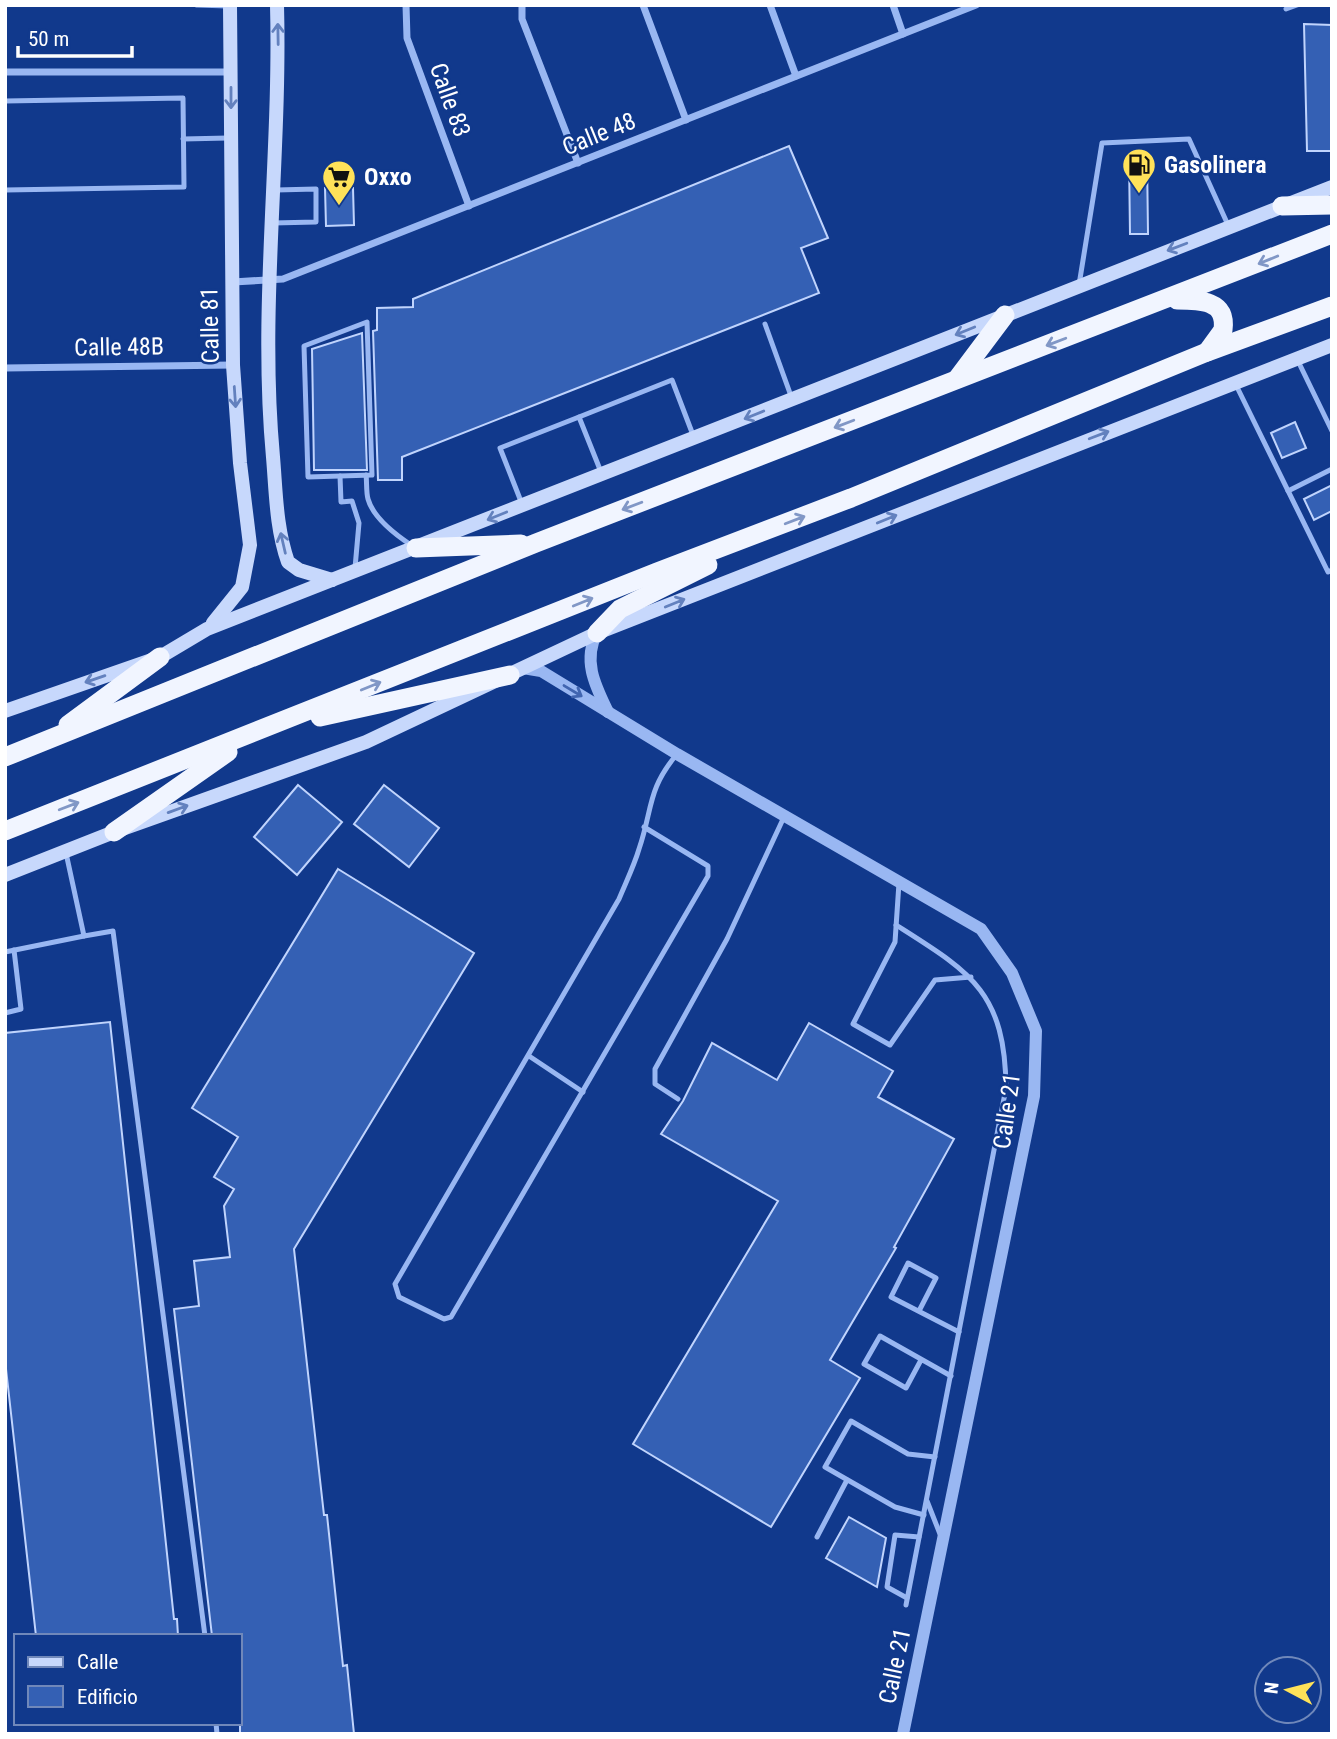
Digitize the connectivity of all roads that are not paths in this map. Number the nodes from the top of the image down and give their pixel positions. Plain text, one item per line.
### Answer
1 (197, 5) edge
2 (230, 5) edge
3 (277, 5) edge
4 (406, 5) edge
5 (522, 5) edge
6 (643, 5) edge
7 (770, 5) edge
8 (893, 5) edge
9 (976, 5) edge
10 (1297, 5) edge
11 (1286, 9) dead end
12 (903, 34) junction
13 (5, 72) edge
14 (231, 72) junction
15 (796, 76) junction
16 (5, 101) edge
17 (685, 120) junction
18 (232, 138) junction
19 (183, 139) junction
20 (578, 163) junction
21 (1332, 187) edge
22 (5, 190) edge
23 (274, 190) junction
24 (1332, 205) edge
25 (469, 206) junction
26 (1282, 206) junction
27 (273, 223) junction
28 (1228, 227) junction
29 (1332, 234) edge
30 (271, 280) junction
31 (233, 282) junction
32 (1079, 285) junction
33 (1169, 300) junction
34 (1332, 306) edge
35 (1005, 316) junction
36 (765, 324) dead end
37 (1332, 345) edge
38 (1207, 352) junction
39 (1297, 358) junction
40 (233, 365) junction
41 (5, 368) edge
42 (957, 379) junction
43 (1235, 383) junction
44 (792, 400) junction
45 (579, 417) junction
46 (1332, 431) edge
47 (695, 438) junction
48 (1332, 469) edge
49 (366, 475) junction
50 (602, 475) junction
51 (340, 476) junction
52 (1289, 491) junction
53 (523, 506) junction
54 (536, 544) junction
55 (723, 547) junction
56 (416, 548) junction
57 (1332, 570) edge
58 (354, 572) junction
59 (332, 580) junction
60 (207, 629) junction
61 (597, 634) junction
62 (160, 657) junction
63 (516, 672) junction
64 (5, 710) edge
65 (608, 712) junction
66 (259, 731) junction
67 (40, 743) junction
68 (677, 754) junction
69 (5, 757) edge
70 (785, 815) junction
71 (644, 827) junction
72 (5, 831) edge
73 (114, 832) junction
74 (65, 851) junction
75 (5, 875) edge
76 (900, 880) junction
77 (896, 925) junction
78 (84, 936) junction
79 (13, 950) junction
80 (5, 952) edge
81 (971, 977) junction
82 (5, 1013) edge
83 (529, 1056) junction
84 (583, 1092) junction
85 (678, 1099) dead end
86 (919, 1311) junction
87 (959, 1332) junction
88 (922, 1360) junction
89 (951, 1376) junction
90 (935, 1457) junction
91 (847, 1480) junction
92 (927, 1499) junction
93 (923, 1515) junction
94 (817, 1537) dead end
95 (919, 1537) junction
96 (943, 1540) junction
97 (205, 1634) edge
98 (903, 1734) edge

1 - 2 lane
2 - 14 main road, Calle 81
23 -> 3 main road
4 - 25 street, Calle 83
5 - 20 street
6 - 17 street
7 - 15 street
8 - 12 street
9 - 12 street, Calle 48
10 - 11 lane
12 - 15 street, Calle 48
13 - 14 street
14 -> 18 main road, Calle 81
15 - 17 street, Calle 48
16 - 19 lane
17 - 20 street, Calle 48
18 - 19 lane
18 - 31 main road, Calle 81
19 - 22 lane
20 - 25 street, Calle 48
21 - 26 main road
23 - 27 main road
23 - 27 lane
24 - 26 highway
25 - 30 street, Calle 48
26 - 28 main road
27 - 30 main road
28 -> 32 main road
28 - 32 lane
29 -> 33 highway
30 - 31 street, Calle 48
59 -> 30 main road
31 - 40 main road, Calle 81
32 - 35 main road
33 - 38 highway
33 -> 42 highway
34 - 38 highway
35 - 42 highway
35 -> 44 main road
36 - 44 lane
37 - 39 main road
55 -> 38 highway
39 - 43 main road
39 - 46 lane
40 - 41 street, Calle 48B
40 -> 60 main road, Calle 81
42 -> 54 highway
43 - 52 lane
61 -> 43 main road
44 -> 47 main road
45 - 47 lane
45 - 50 lane
45 - 53 lane
47 - 50 main road
48 - 52 lane
49 - 51 lane
49 - 51 lane
49 - 56 lane
50 - 53 main road
51 - 58 lane
52 - 57 lane
53 -> 56 main road
54 - 56 highway
54 - 67 highway
55 - 61 highway
66 -> 55 highway
56 - 58 main road
58 - 59 main road
59 - 60 main road
60 - 62 main road
61 - 63 main road
61 - 65 street
62 -> 64 main road
62 - 67 highway
63 -> 65 street, Calle 21
63 - 66 highway
73 -> 63 main road
65 - 68 street, Calle 21
72 -> 66 highway
66 - 73 highway
67 - 69 highway
68 - 70 street, Calle 21
68 - 71 lane
70 - 76 street, Calle 21
70 - 85 lane
71 - 83 lane
71 - 84 lane
73 - 74 main road
74 - 75 main road
74 - 78 lane
76 - 77 lane
76 - 96 street, Calle 21
77 - 81 lane
77 - 81 lane
78 - 79 lane
78 - 97 lane
79 - 80 lane
79 - 82 lane
81 - 87 lane
83 - 84 lane
83 - 84 lane
86 - 86 lane
86 - 87 lane
87 - 89 lane
88 - 88 lane
88 - 89 lane
89 - 90 lane
90 - 91 lane
90 - 92 lane
91 - 93 lane
91 - 94 lane
92 - 93 lane
92 - 96 lane
93 - 95 lane
95 - 95 lane
96 - 98 street, Calle 21

